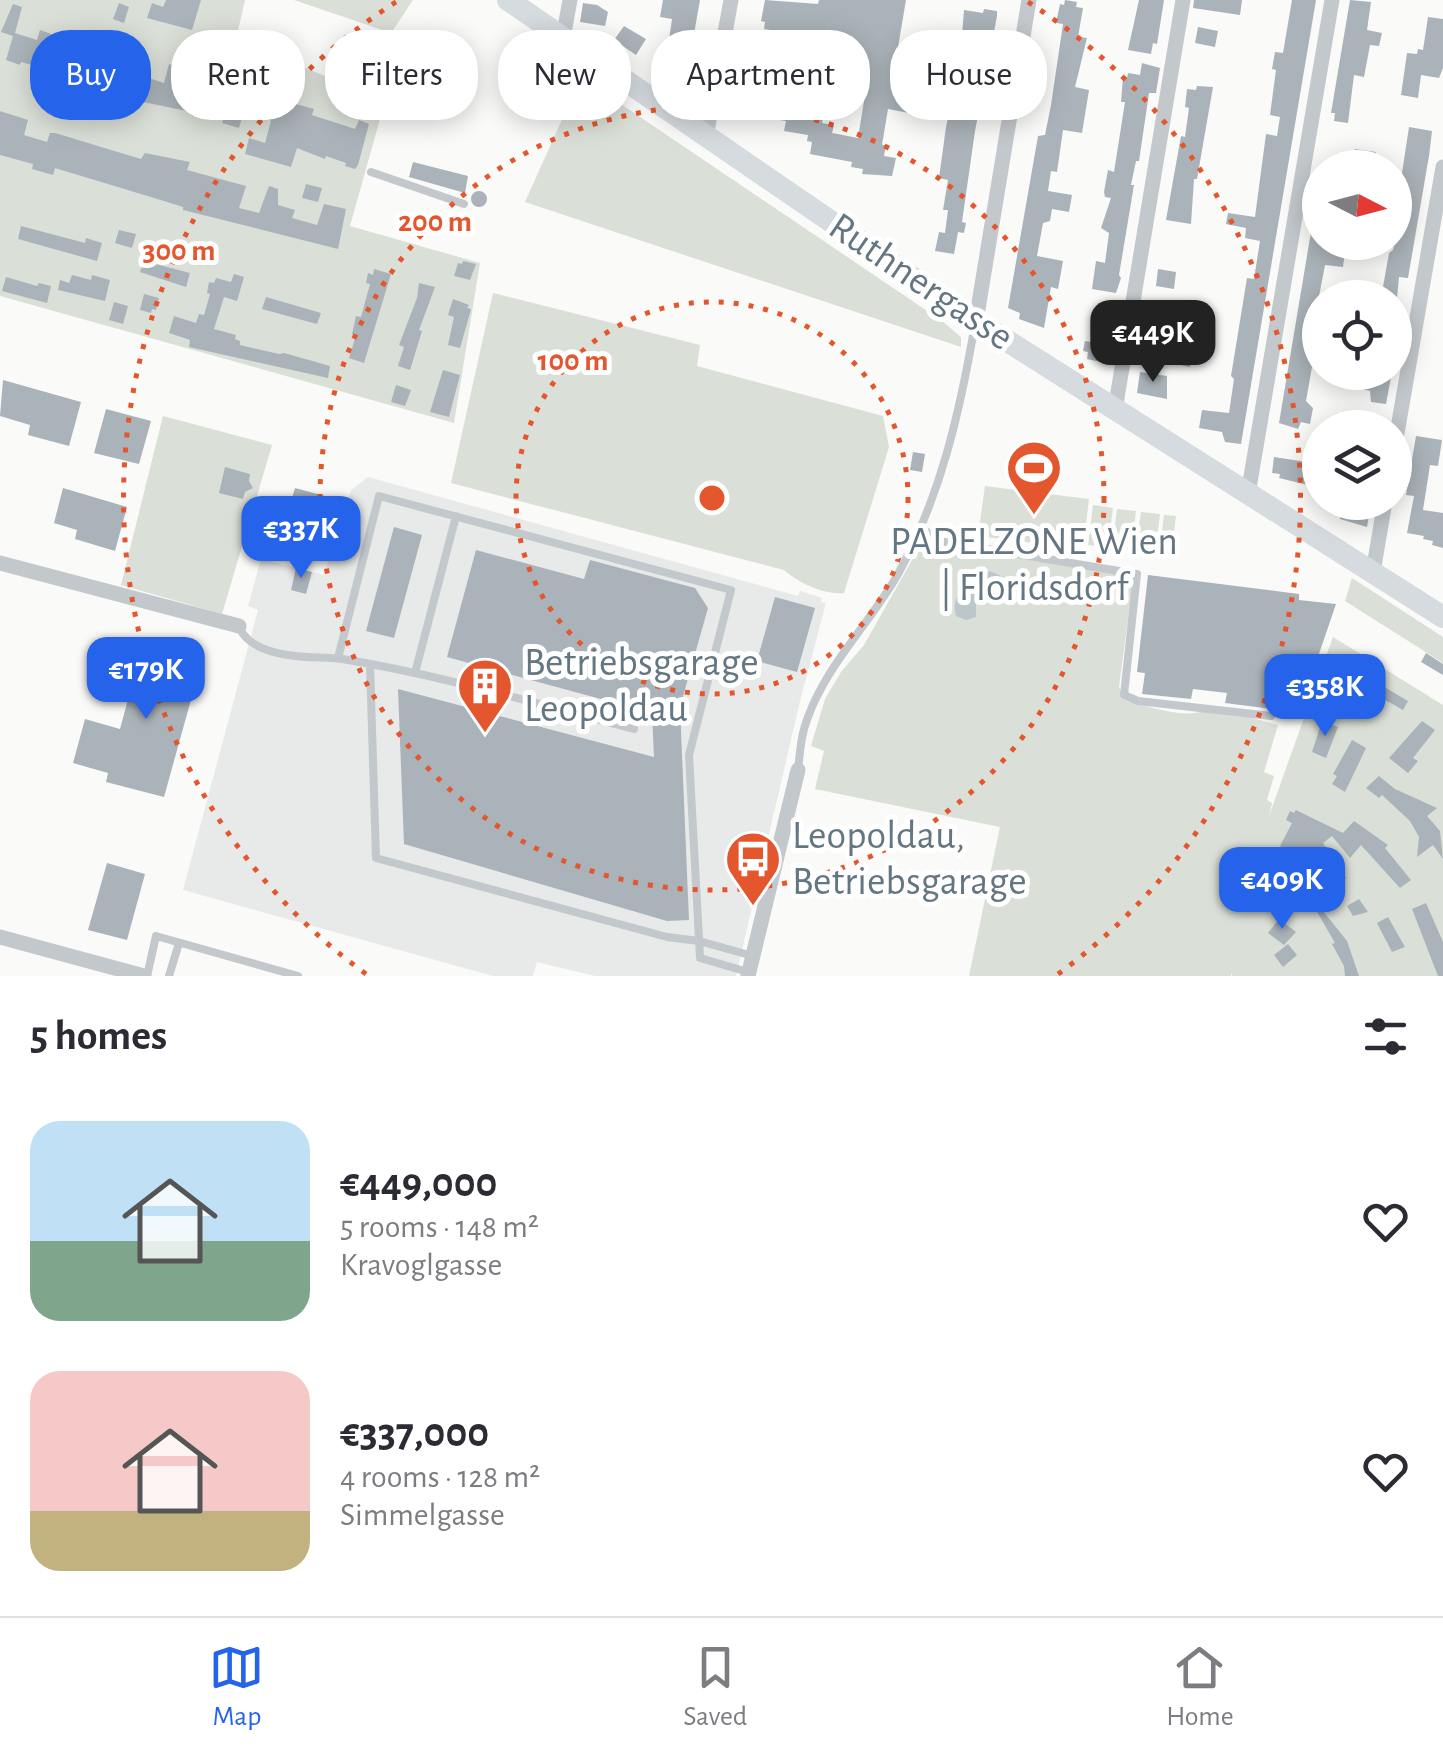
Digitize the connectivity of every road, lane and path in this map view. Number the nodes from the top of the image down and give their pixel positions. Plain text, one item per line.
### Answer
1 (508, 0) edge
2 (570, 0) edge
3 (730, 0) edge
4 (1029, 0) edge
5 (1183, 0) edge
6 (1332, 0) edge
7 (551, 30) edge
8 (564, 30) edge
9 (631, 85) edge
10 (706, 136) junction
11 (1443, 167) edge
12 (371, 172) dead end
13 (464, 204) dead end
14 (976, 321) junction
15 (1115, 410) junction
16 (1401, 410) edge
17 (1248, 494) junction
18 (456, 516) junction
19 (1382, 520) edge
20 (920, 527) junction
21 (0, 565) edge
22 (1373, 572) junction
23 (1443, 618) edge
24 (238, 626) joint
25 (338, 658) junction
26 (370, 664) junction
27 (415, 673) junction
28 (1270, 716) dead end
29 (634, 729) dead end
30 (798, 770) joint
31 (0, 937) edge
32 (698, 940) junction
33 (179, 943) junction
34 (750, 968) edge
35 (145, 976) edge
36 (169, 976) edge
37 (298, 976) edge

1 - 7 street, Ruthnergasse
2 - 8 street
3 - 10 street
4 - 14 street
5 - 15 street
6 - 17 street
9 - 10 street, Ruthnergasse
10 - 14 street, Ruthnergasse
11 - 16 street
12 - 13 lane
14 - 15 street, Ruthnergasse
14 - 20 lane
15 - 17 street, Ruthnergasse
17 - 22 street, Ruthnergasse
18 - 25 lane
18 - 27 lane
18 - 32 lane
19 - 22 street
20 - 28 lane
20 - 30 lane
21 - 24 street
22 - 23 street, Ruthnergasse
24 - 25 lane
25 - 26 lane
26 - 27 lane
26 - 32 lane
27 - 29 lane
30 - 34 street
31 - 35 street
32 - 34 lane
32 - 34 lane
33 - 35 lane
33 - 36 lane
33 - 37 lane

